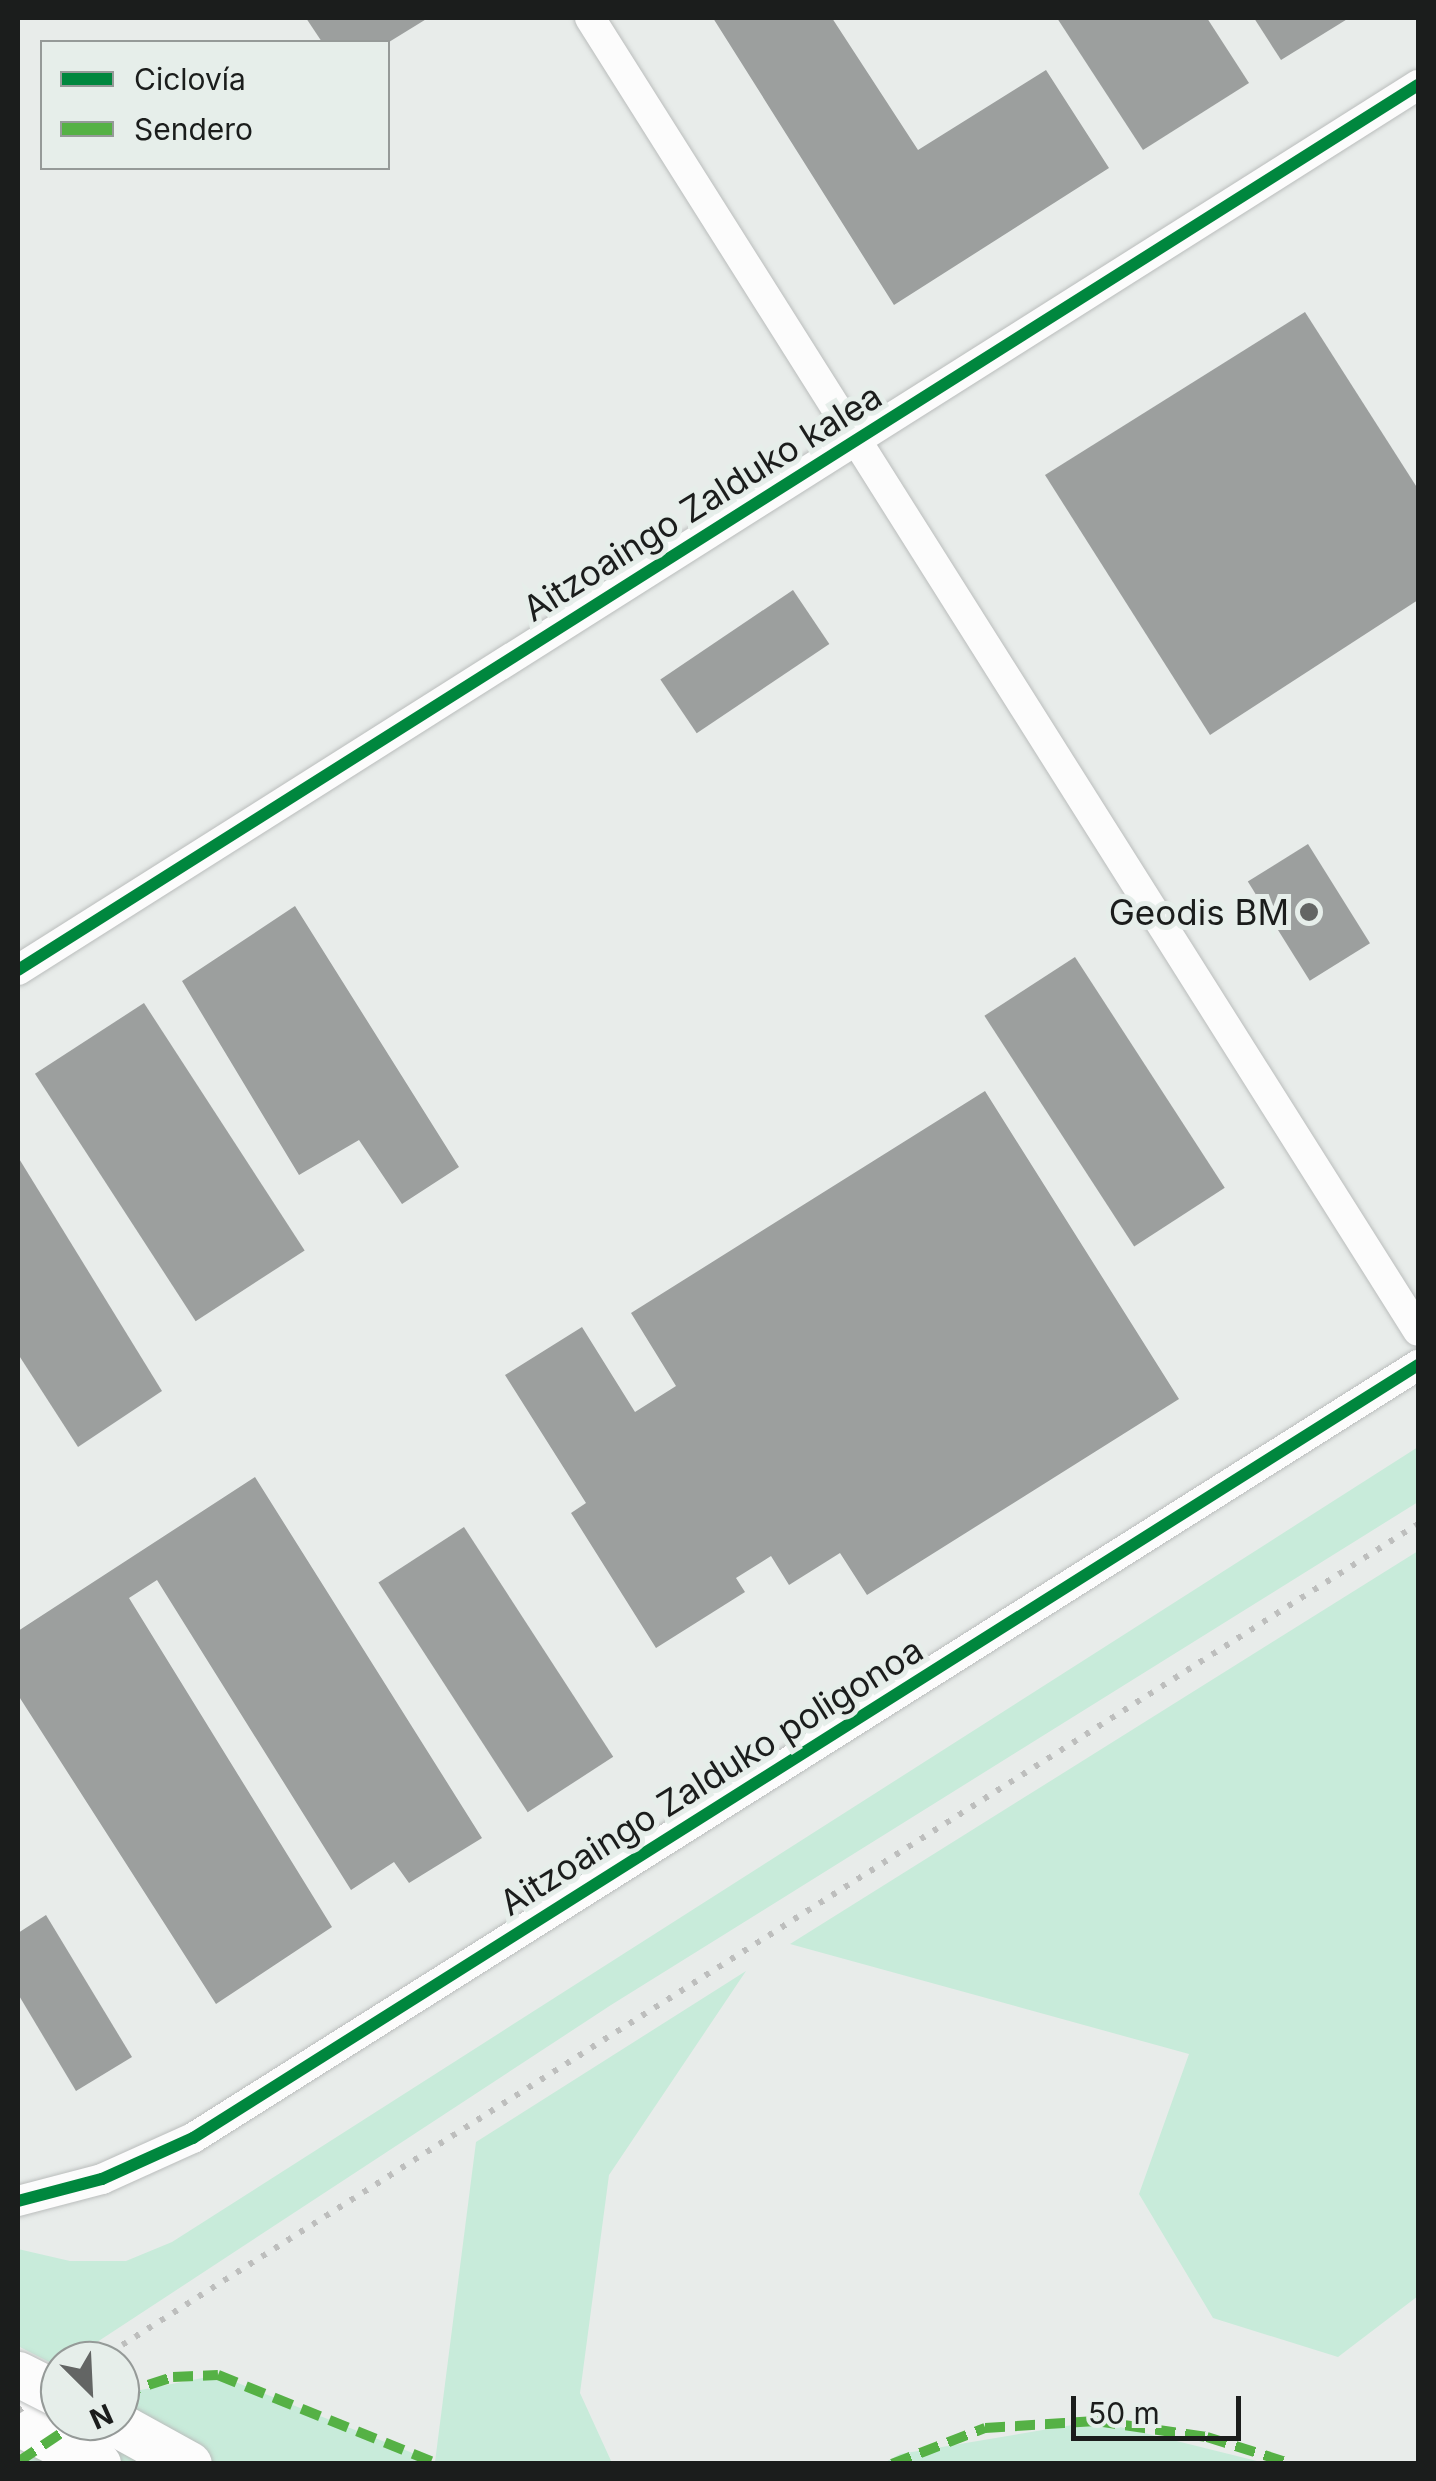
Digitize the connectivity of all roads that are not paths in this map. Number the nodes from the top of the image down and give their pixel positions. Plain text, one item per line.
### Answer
1 (590, 18) edge
2 (1418, 85) edge
3 (856, 441) junction
4 (18, 970) edge
5 (1418, 1330) edge
6 (1418, 1365) edge
7 (18, 2201) edge
8 (18, 2423) edge
9 (107, 2444) edge
10 (189, 2464) edge

1 - 3 street, Aitzoaingo Zalduko kalea
2 - 3 street, Aitzoaingo Zalduko kalea
3 - 4 street, Aitzoaingo Zalduko kalea
3 - 5 street, Aitzoaingo Zalduko kalea
6 - 7 street, Aitzoaingo Zalduko poligonoa
8 - 9 highway
9 - 10 highway

